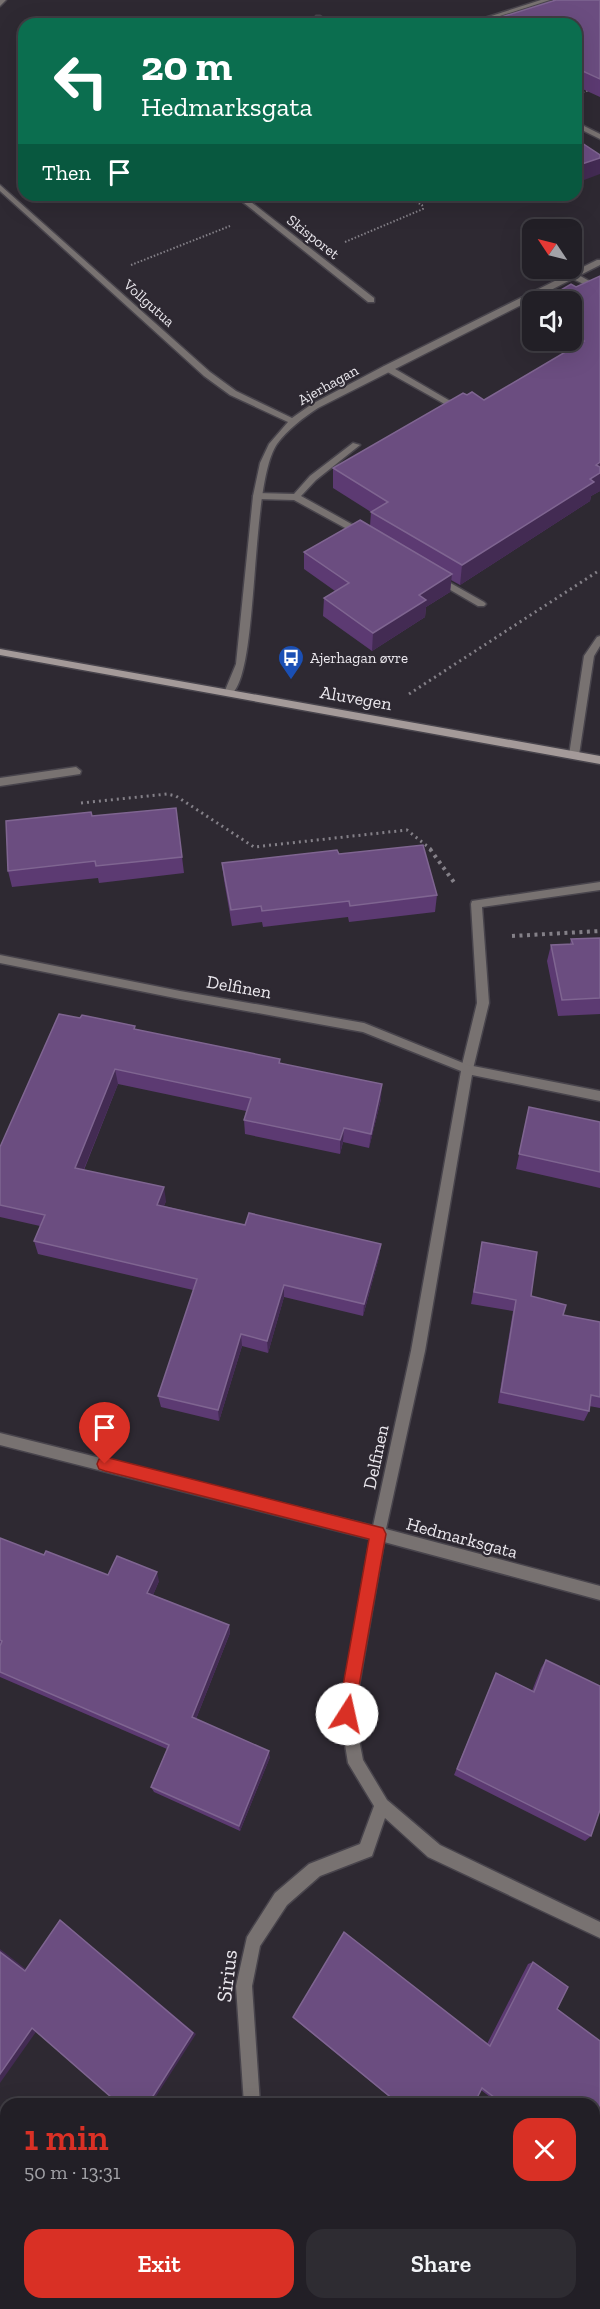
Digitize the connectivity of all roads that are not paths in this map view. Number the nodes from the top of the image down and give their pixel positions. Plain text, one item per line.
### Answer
1 (3, 0) edge
2 (547, 0) edge
3 (0, 4) edge
4 (488, 18) edge
5 (582, 128) edge
6 (600, 138) edge
7 (0, 187) edge
8 (18, 200) edge
9 (19, 201) edge
10 (246, 201) edge
11 (600, 262) edge
12 (582, 270) edge
13 (564, 279) edge
14 (579, 279) edge
15 (600, 290) edge
16 (371, 300) dead end
17 (387, 368) junction
18 (453, 405) edge
19 (293, 422) junction
20 (356, 445) dead end
21 (257, 496) junction
22 (296, 497) junction
23 (368, 537) edge
24 (429, 573) edge
25 (481, 604) dead end
26 (600, 639) edge
27 (0, 652) edge
28 (229, 693) junction
29 (574, 755) junction
30 (600, 760) edge
31 (76, 771) dead end
32 (0, 782) edge
33 (600, 886) edge
34 (0, 959) edge
35 (467, 1069) junction
36 (600, 1096) edge
37 (0, 1439) edge
38 (378, 1534) junction
39 (600, 1593) edge
40 (382, 1805) junction
41 (600, 1930) edge
42 (252, 2098) edge

1 - 3 street
2 - 4 street
5 - 6 street
7 - 8 street, Vollgutua
9 - 19 street, Vollgutua
10 - 16 street, Skisporet
11 - 12 street, Ajerhagan
13 - 17 street, Ajerhagan
14 - 15 street
17 - 18 street
17 - 19 street, Ajerhagan
19 - 21 street, Ajerhagan
20 - 22 street
21 - 22 street
21 - 28 street, Ajerhagan
22 - 23 street
24 - 25 street
26 - 29 street
27 - 28 main road, Aluvegen
28 - 29 main road, Aluvegen
29 - 30 main road, Aluvegen
31 - 32 street
33 - 35 street
34 - 35 street, Delfinen
35 - 36 street, Delfinen
35 - 38 street, Delfinen
37 - 38 street, Hedmarksgata
38 - 39 street, Hedmarksgata
38 - 40 street
40 - 41 street
40 - 42 street, Sirius

